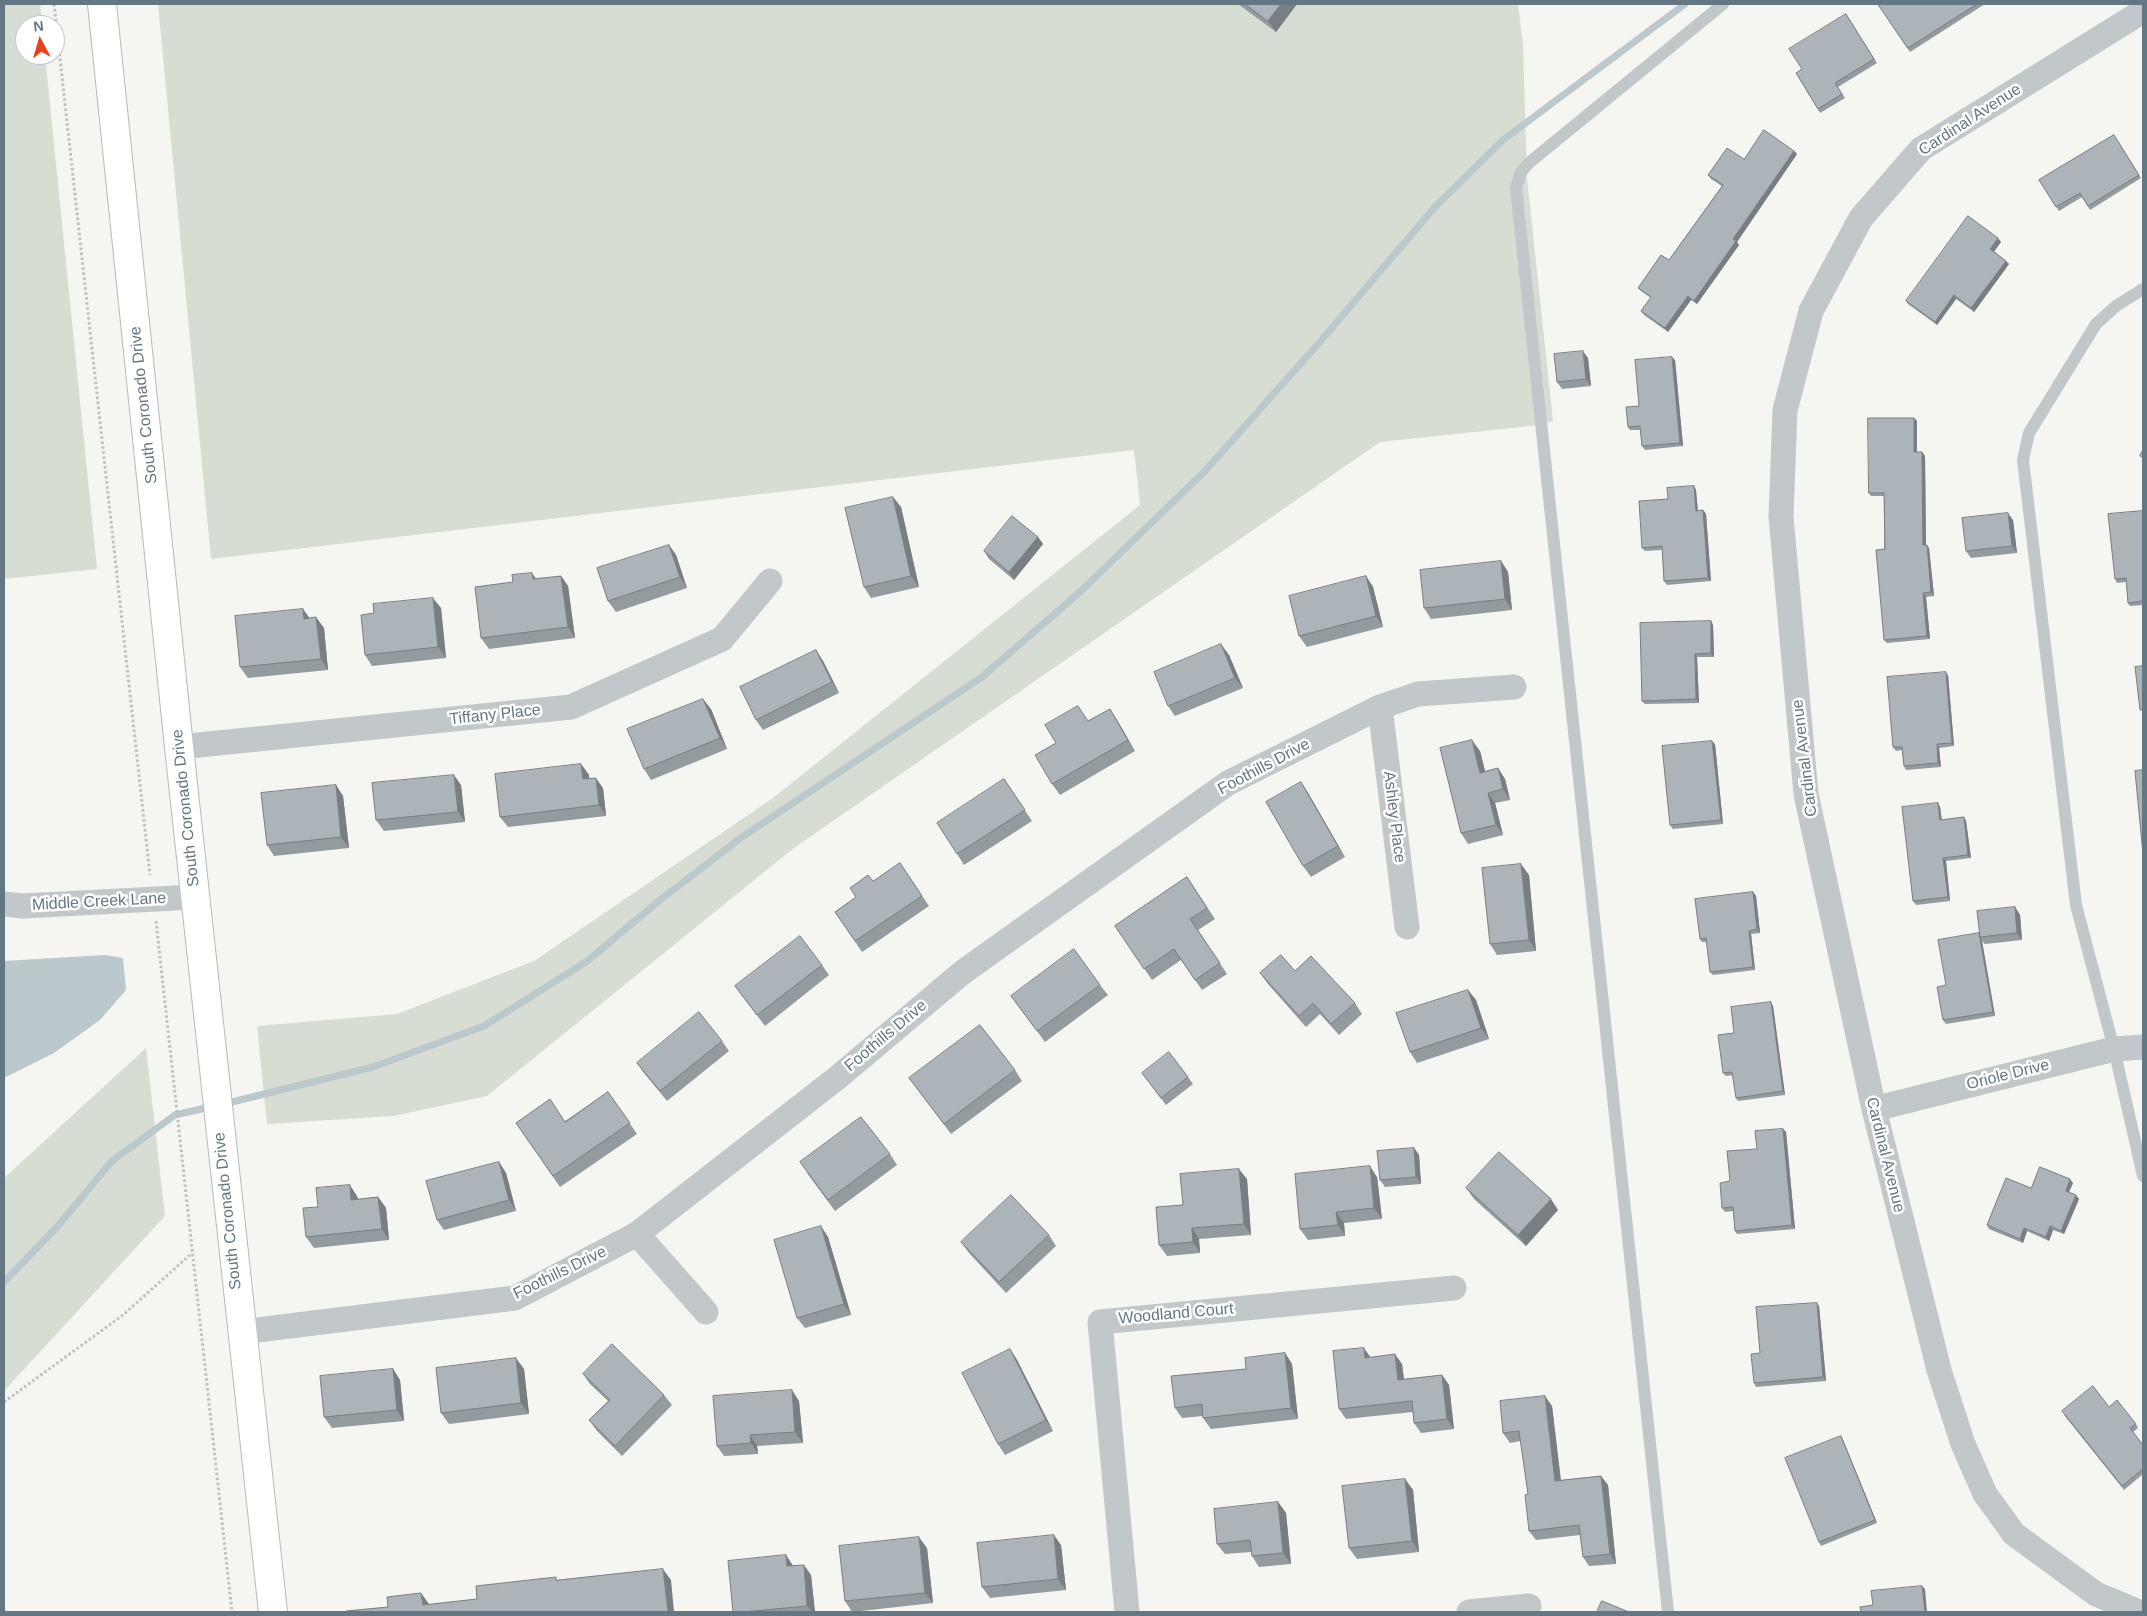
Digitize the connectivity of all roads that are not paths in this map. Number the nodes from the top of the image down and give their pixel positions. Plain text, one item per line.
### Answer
1 (102, 4) edge
2 (1723, 4) edge
3 (2143, 11) edge
4 (2143, 289) edge
5 (770, 580) dead end
6 (1514, 687) dead end
7 (1380, 707) junction
8 (179, 746) junction
9 (195, 898) junction
10 (4, 904) edge
11 (1408, 926) dead end
12 (2143, 1046) edge
13 (2114, 1049) junction
14 (1874, 1109) junction
15 (2143, 1176) edge
16 (638, 1234) junction
17 (1454, 1288) dead end
18 (706, 1312) dead end
19 (241, 1332) junction
20 (2093, 1603) edge
21 (1529, 1606) dead end
22 (273, 1612) edge
23 (1128, 1612) edge
24 (1469, 1612) edge
25 (1668, 1612) edge
26 (2139, 1612) edge

1 - 8 street, South Coronado Drive
2 - 25 lane
3 - 14 street, Cardinal Avenue
4 - 13 lane
5 - 8 street, Tiffany Place
6 - 7 street, Foothills Drive
7 - 11 street, Ashley Place
7 - 16 street, Foothills Drive
8 - 9 street, South Coronado Drive
9 - 10 street, Middle Creek Lane
9 - 19 street, South Coronado Drive
12 - 13 street, Oriole Drive
13 - 14 street, Oriole Drive
13 - 15 lane
14 - 20 street, Cardinal Avenue
16 - 18 street
16 - 19 street, Foothills Drive
17 - 23 street, Woodland Court
19 - 22 street, South Coronado Drive
20 - 26 street, Cardinal Avenue
21 - 24 street

